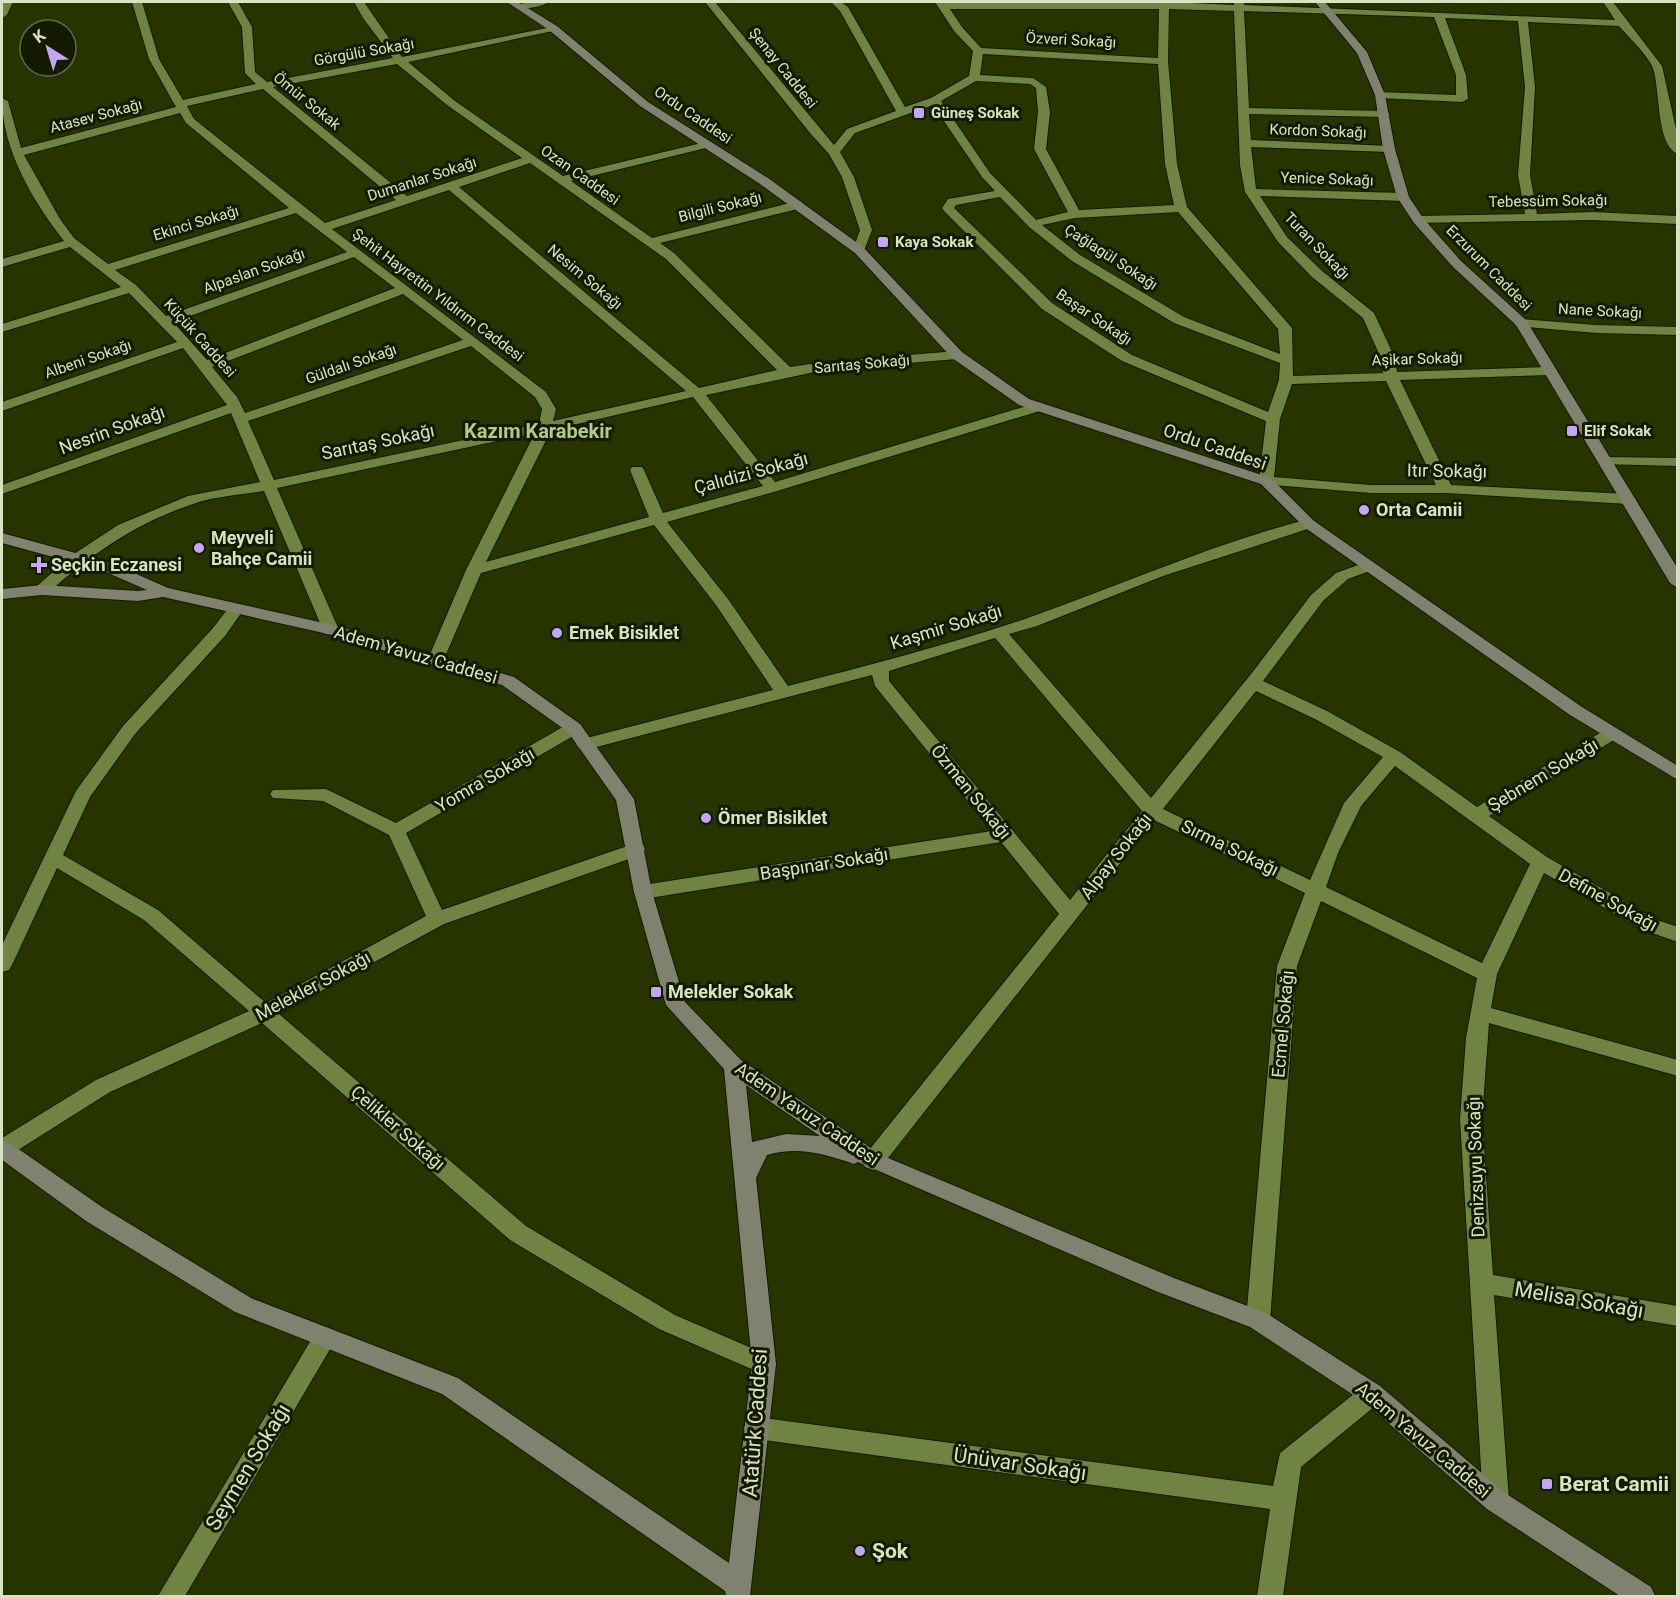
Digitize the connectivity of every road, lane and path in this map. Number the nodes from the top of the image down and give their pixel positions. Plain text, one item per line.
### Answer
1 (7, 2) edge
2 (137, 2) edge
3 (233, 2) edge
4 (359, 2) edge
5 (544, 2) edge
6 (710, 2) edge
7 (836, 2) edge
8 (1459, 2) edge
9 (1608, 2) edge
10 (1165, 3) edge
11 (515, 4) edge
12 (943, 4) edge
13 (1239, 5) edge
14 (1324, 5) edge
15 (1438, 14) junction
16 (2, 15) edge
17 (1463, 15) junction
18 (1523, 18) junction
19 (1622, 23) junction
20 (553, 28) junction
21 (978, 51) junction
22 (400, 61) junction
23 (1163, 61) junction
24 (974, 78) junction
25 (264, 86) junction
26 (1380, 95) junction
27 (935, 100) junction
28 (2, 101) edge
29 (181, 106) junction
30 (1245, 111) junction
31 (902, 112) junction
32 (1384, 114) junction
33 (1675, 139) edge
34 (1246, 143) junction
35 (706, 145) junction
36 (1389, 149) junction
37 (1677, 151) edge
38 (834, 152) junction
39 (17, 153) junction
40 (531, 159) junction
41 (561, 180) junction
42 (450, 185) junction
43 (1251, 192) junction
44 (1003, 193) junction
45 (1403, 197) junction
46 (404, 200) junction
47 (798, 205) junction
48 (298, 208) junction
49 (1181, 208) junction
50 (1075, 214) junction
51 (1532, 218) junction
52 (1418, 220) junction
53 (1677, 220) edge
54 (1033, 224) junction
55 (323, 228) junction
56 (650, 242) junction
57 (72, 243) junction
58 (859, 250) junction
59 (355, 253) junction
60 (2, 263) edge
61 (104, 269) junction
62 (131, 288) junction
63 (404, 289) junction
64 (164, 321) junction
65 (1521, 323) junction
66 (2, 328) edge
67 (1677, 331) edge
68 (472, 341) junction
69 (186, 343) junction
70 (957, 355) junction
71 (1287, 361) junction
72 (205, 365) junction
73 (1550, 371) junction
74 (787, 372) junction
75 (1391, 377) junction
76 (1286, 380) junction
77 (698, 394) junction
78 (2, 407) edge
79 (1038, 407) junction
80 (238, 413) junction
81 (1273, 419) junction
82 (545, 427) junction
83 (1605, 461) junction
84 (1677, 462) edge
85 (637, 470) dead end
86 (1266, 481) junction
87 (270, 485) junction
88 (772, 489) junction
89 (1446, 489) junction
90 (2, 490) edge
91 (1628, 499) junction
92 (657, 518) junction
93 (1309, 524) junction
94 (2, 538) edge
95 (77, 559) junction
96 (1369, 566) junction
97 (474, 570) junction
98 (1677, 583) edge
99 (42, 591) junction
100 (163, 592) junction
101 (2, 594) edge
102 (236, 609) junction
103 (331, 630) junction
104 (998, 632) junction
105 (436, 659) junction
106 (880, 668) junction
107 (1253, 683) junction
108 (783, 692) junction
109 (574, 728) junction
110 (1611, 734) junction
111 (585, 744) junction
112 (1394, 756) junction
113 (1677, 774) edge
114 (279, 794) dead end
115 (1152, 811) junction
116 (1476, 816) junction
117 (396, 831) junction
118 (1006, 835) junction
119 (636, 849) junction
120 (54, 858) junction
121 (1540, 862) junction
122 (1315, 890) junction
123 (642, 892) junction
124 (1070, 914) junction
125 (437, 919) junction
126 (1677, 935) edge
127 (2, 965) edge
128 (1487, 974) junction
129 (264, 1013) junction
130 (1480, 1013) junction
131 (734, 1066) junction
132 (1677, 1068) edge
133 (2, 1149) edge
134 (873, 1161) junction
135 (745, 1178) junction
136 (1482, 1283) junction
137 (1677, 1316) edge
138 (1258, 1320) junction
139 (325, 1337) junction
140 (764, 1364) junction
141 (1372, 1394) junction
142 (756, 1428) junction
143 (1284, 1500) junction
144 (1496, 1501) junction
145 (739, 1591) edge
146 (171, 1596) edge
147 (1270, 1596) edge
148 (1642, 1596) edge

1 - 16 street
2 - 29 street, Şehit Hayrettin Yıldırım Caddesi
3 - 25 street, Ömür Sokak
4 - 22 street, Ozan Caddesi
5 - 11 street
6 - 38 street, Şenay Caddesi
7 - 31 street
8 - 17 street
9 - 19 street
10 - 12 street
10 - 13 street
10 - 23 street
11 - 20 street, Ordu Caddesi
12 - 21 street
13 - 14 street
13 - 30 street, Turan Sokağı
14 - 15 street
14 - 26 street, Erzurum Caddesi
15 - 17 street
15 - 26 street
17 - 18 street
18 - 19 street
18 - 51 street
19 - 33 street
20 - 22 street, Görgülü Sokağı
20 - 35 street, Ordu Caddesi
21 - 23 street, Özveri Sokağı
21 - 24 street
22 - 25 street, Görgülü Sokağı
22 - 40 street, Ozan Caddesi
23 - 49 street
24 - 27 street
24 - 50 street
25 - 29 street, Görgülü Sokağı
25 - 46 street, Ömür Sokak
26 - 32 street, Erzurum Caddesi
27 - 31 street
27 - 44 street, Çağlagül Sokağı
28 - 39 street, Küçük Caddesi
29 - 39 street, Atasev Sokağı
29 - 48 street, Şehit Hayrettin Yıldırım Caddesi
30 - 32 street
30 - 34 street, Turan Sokağı
31 - 38 street
32 - 36 street, Erzurum Caddesi
33 - 37 street
34 - 36 street, Kordon Sokağı
34 - 43 street, Turan Sokağı
35 - 41 street
35 - 47 street, Ordu Caddesi
36 - 45 street, Erzurum Caddesi
38 - 58 street
39 - 57 street, Küçük Caddesi
40 - 41 street, Ozan Caddesi
40 - 42 street, Dumanlar Sokağı
41 - 56 street, Ozan Caddesi
42 - 46 street, Dumanlar Sokağı
42 - 77 street, Nesim Sokağı
43 - 45 street, Yenice Sokağı
43 - 75 street, Turan Sokağı
44 - 54 street, Çağlagül Sokağı
44 - 81 street, Başar Sokağı
45 - 52 street, Erzurum Caddesi
46 - 55 street, Dumanlar Sokağı
47 - 56 street, Bilgili Sokağı
47 - 58 street, Ordu Caddesi
48 - 55 street, Şehit Hayrettin Yıldırım Caddesi
48 - 61 street, Ekinci Sokağı
49 - 50 street
49 - 71 street
50 - 54 street
51 - 52 street, Tebessüm Sokağı
51 - 53 street, Tebessüm Sokağı
52 - 65 street, Erzurum Caddesi
54 - 71 street, Çağlagül Sokağı
55 - 59 street, Şehit Hayrettin Yıldırım Caddesi
56 - 74 street, Ozan Caddesi
57 - 60 street
57 - 61 street, Küçük Caddesi
58 - 70 street, Ordu Caddesi
59 - 63 street, Şehit Hayrettin Yıldırım Caddesi
59 - 64 street, Alpaslan Sokağı
61 - 62 street, Küçük Caddesi
62 - 64 street, Küçük Caddesi
62 - 66 street
63 - 68 street, Şehit Hayrettin Yıldırım Caddesi
63 - 72 street
64 - 69 street, Küçük Caddesi
65 - 67 street, Nane Sokağı
65 - 73 street, Erzurum Caddesi
68 - 80 street, Güldalı Sokağı
68 - 82 street, Şehit Hayrettin Yıldırım Caddesi
69 - 72 street, Küçük Caddesi
69 - 78 street, Albeni Sokağı
70 - 74 street, Sarıtaş Sokağı
70 - 79 street, Ordu Caddesi
71 - 76 street
72 - 80 street, Küçük Caddesi
73 - 75 street, Aşikar Sokağı
73 - 83 street, Erzurum Caddesi
74 - 77 street, Sarıtaş Sokağı
75 - 76 street, Aşikar Sokağı
75 - 89 street, Turan Sokağı
76 - 81 street
77 - 82 street, Sarıtaş Sokağı
77 - 88 street
79 - 86 street, Ordu Caddesi
79 - 88 street, Çalıdizi Sokağı
80 - 87 street, Küçük Caddesi
80 - 90 street, Nesrin Sokağı
81 - 86 street
82 - 87 street, Sarıtaş Sokağı
82 - 97 street
83 - 84 street
83 - 91 street, Erzurum Caddesi
85 - 92 street
86 - 89 street, Itır Sokağı
86 - 93 street, Ordu Caddesi
87 - 95 street, Sarıtaş Sokağı
87 - 103 street, Küçük Caddesi
88 - 92 street, Çalıdizi Sokağı
89 - 91 street, Itır Sokağı
91 - 98 street, Erzurum Caddesi
92 - 97 street, Çalıdizi Sokağı
92 - 108 street
93 - 96 street, Ordu Caddesi
93 - 104 street, Kaşmir Sokağı
94 - 95 street, Adem Yavuz Caddesi
95 - 99 street, Sarıtaş Sokağı
95 - 100 street, Adem Yavuz Caddesi
96 - 107 street, Alpay Sokağı
96 - 110 street, Ordu Caddesi
97 - 105 street
99 - 100 street
99 - 101 street
100 - 102 street, Adem Yavuz Caddesi
102 - 103 street, Adem Yavuz Caddesi
102 - 120 street
103 - 105 street, Adem Yavuz Caddesi
104 - 106 street, Kaşmir Sokağı
104 - 115 street, Sırma Sokağı
105 - 109 street, Adem Yavuz Caddesi
106 - 108 street, Kaşmir Sokağı
106 - 118 street, Özmen Sokağı
107 - 112 street
107 - 115 street, Alpay Sokağı
108 - 111 street, Kaşmir Sokağı
109 - 111 street, Adem Yavuz Caddesi
109 - 117 street, Yomra Sokağı
110 - 113 street, Ordu Caddesi
110 - 116 street, Şebnem Sokağı
111 - 119 street, Adem Yavuz Caddesi
112 - 116 street
112 - 122 street, Ecmel Sokağı
114 - 117 street
115 - 122 street, Sırma Sokağı
115 - 124 street, Alpay Sokağı
116 - 121 street
117 - 125 street
118 - 123 street, Başpınar Sokağı
118 - 124 street, Özmen Sokağı
119 - 123 street, Adem Yavuz Caddesi
119 - 125 street, Melekler Sokağı
120 - 127 street
120 - 129 street, Çelikler Sokağı
121 - 126 street, Define Sokağı
121 - 128 street, Denizsuyu Sokağı
122 - 128 street, Sırma Sokağı
122 - 138 street, Ecmel Sokağı
123 - 131 street, Adem Yavuz Caddesi
124 - 134 street, Alpay Sokağı
125 - 129 street, Melekler Sokağı
128 - 130 street, Denizsuyu Sokağı
129 - 133 street, Melekler Sokağı
129 - 140 street, Çelikler Sokağı
130 - 132 street
130 - 136 street, Denizsuyu Sokağı
131 - 134 street, Adem Yavuz Caddesi
131 - 135 street, Atatürk Caddesi
133 - 139 street
134 - 135 street
134 - 138 street, Adem Yavuz Caddesi
135 - 140 street, Atatürk Caddesi
136 - 137 street, Melisa Sokağı
136 - 144 street, Denizsuyu Sokağı
138 - 141 street, Adem Yavuz Caddesi
139 - 145 street
139 - 146 street, Seymen Sokağı
140 - 142 street, Atatürk Caddesi
141 - 143 street
141 - 144 street, Adem Yavuz Caddesi
142 - 143 street, Ünüvar Sokağı
142 - 145 street, Atatürk Caddesi
143 - 147 street
144 - 148 street, Adem Yavuz Caddesi

